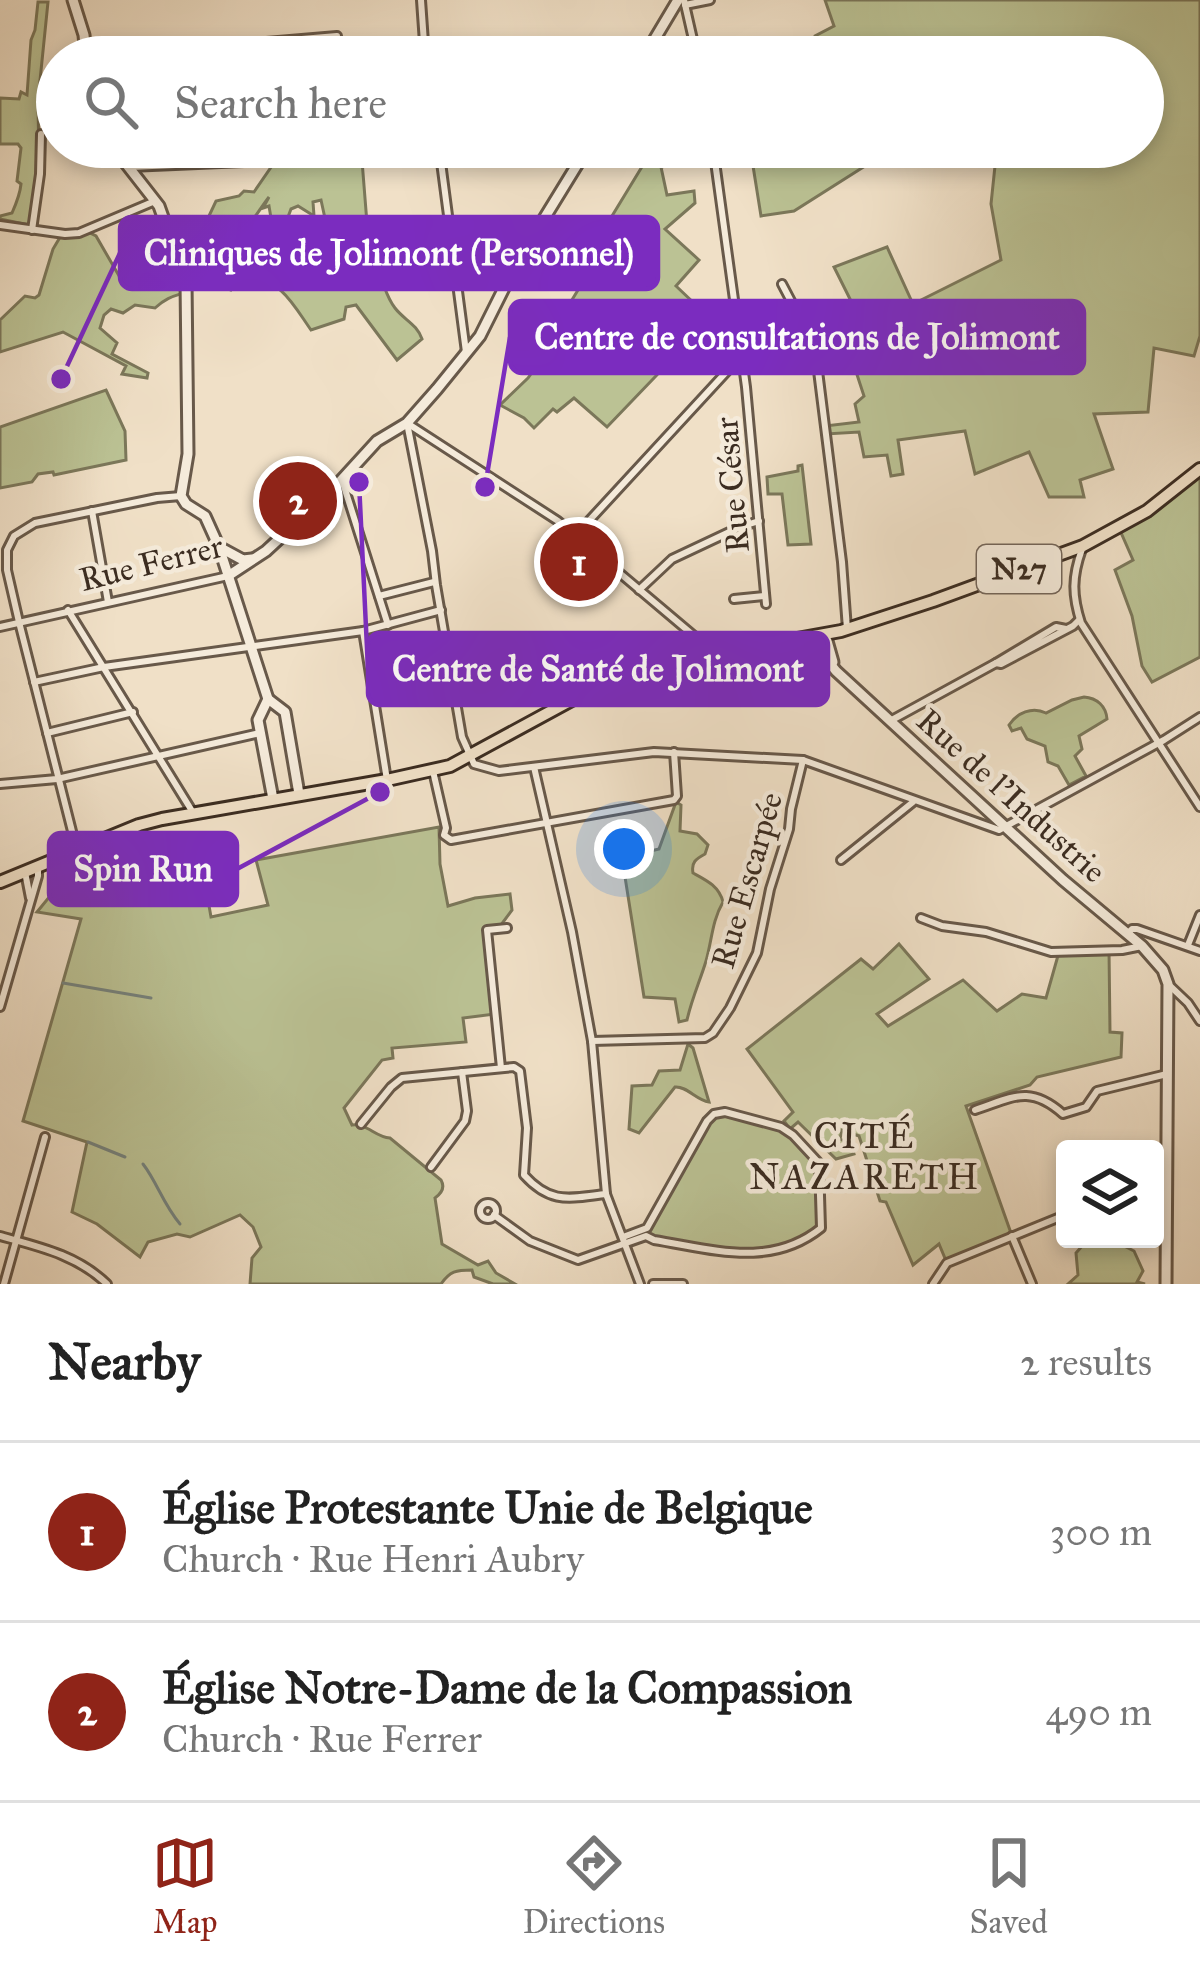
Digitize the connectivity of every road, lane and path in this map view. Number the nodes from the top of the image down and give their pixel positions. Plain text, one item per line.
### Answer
1 (73, 0) edge
2 (422, 0) edge
3 (710, 0) edge
4 (679, 1) edge
5 (337, 35) dead end
6 (83, 36) edge
7 (330, 36) edge
8 (424, 36) edge
9 (657, 36) edge
10 (690, 36) edge
11 (40, 168) edge
12 (130, 168) edge
13 (442, 168) edge
14 (575, 168) edge
15 (716, 168) edge
16 (155, 201) junction
17 (0, 224) edge
18 (32, 230) junction
19 (782, 284) dead end
20 (466, 354) junction
21 (742, 355) junction
22 (407, 424) junction
23 (1200, 469) edge
24 (342, 480) junction
25 (181, 496) junction
26 (92, 511) junction
27 (759, 521) junction
28 (575, 536) junction
29 (1083, 546) junction
30 (219, 547) junction
31 (257, 558) junction
32 (228, 576) junction
33 (435, 582) junction
34 (639, 590) junction
35 (379, 596) junction
36 (734, 599) dead end
37 (108, 602) junction
38 (68, 610) junction
39 (441, 610) junction
40 (19, 622) junction
41 (388, 625) junction
42 (1075, 625) junction
43 (0, 627) edge
44 (844, 630) junction
45 (363, 632) junction
46 (815, 637) junction
47 (252, 646) junction
48 (727, 652) junction
49 (104, 667) junction
50 (834, 667) junction
51 (34, 682) junction
52 (268, 699) junction
53 (283, 709) junction
54 (134, 712) junction
55 (260, 712) junction
56 (1200, 717) edge
57 (890, 722) junction
58 (47, 733) junction
59 (260, 733) junction
60 (1157, 742) junction
61 (674, 752) junction
62 (160, 756) junction
63 (470, 757) junction
64 (803, 760) junction
65 (534, 767) junction
66 (433, 771) junction
67 (57, 779) junction
68 (387, 781) junction
69 (0, 784) edge
70 (299, 794) junction
71 (273, 799) junction
72 (915, 801) junction
73 (1200, 807) edge
74 (193, 813) junction
75 (548, 820) junction
76 (1008, 827) junction
77 (76, 850) junction
78 (842, 860) dead end
79 (38, 867) junction
80 (25, 872) junction
81 (0, 882) edge
82 (30, 898) junction
83 (1200, 915) edge
84 (921, 917) dead end
85 (507, 928) dead end
86 (1128, 933) junction
87 (1188, 945) junction
88 (1142, 946) junction
89 (1200, 951) edge
90 (1168, 984) junction
91 (0, 1007) edge
92 (1200, 1021) edge
93 (592, 1041) junction
94 (500, 1068) junction
95 (462, 1072) junction
96 (1168, 1074) junction
97 (709, 1102) dead end
98 (975, 1111) dead end
99 (712, 1114) junction
100 (361, 1124) dead end
101 (45, 1137) dead end
102 (1164, 1144) edge
103 (431, 1167) dead end
104 (606, 1194) junction
105 (494, 1215) dead end
106 (1056, 1219) edge
107 (645, 1233) junction
108 (0, 1236) edge
109 (1012, 1236) junction
110 (624, 1239) junction
111 (16, 1241) junction
112 (1164, 1248) edge
113 (4, 1284) edge
114 (107, 1284) edge
115 (640, 1284) edge
116 (653, 1284) edge
117 (683, 1284) edge
118 (933, 1284) edge
119 (1032, 1284) edge
120 (1166, 1284) edge

1 - 6 street
2 - 8 street
3 - 4 street
4 - 9 street
4 - 10 street
5 - 7 street
11 - 18 street
12 - 16 street
13 - 20 street
14 - 20 street, Rue Ferrer
15 - 21 street, Rue César
16 - 18 street
16 - 25 street
17 - 18 street
19 - 44 street
20 - 22 street, Rue Ferrer
21 - 27 street, Rue César
21 - 28 street
22 - 24 street, Rue Ferrer
22 - 28 street
22 - 33 street
23 - 29 main road, N27
24 - 31 street, Rue Ferrer
24 - 35 street
25 - 26 street
25 - 30 street
26 - 37 street
26 - 40 street
27 - 34 street
27 - 36 street, Rue César
28 - 34 street
29 - 42 street
29 - 44 main road, N27
30 - 31 street
30 - 32 street
31 - 32 street, Rue Ferrer
32 - 37 street, Rue Ferrer
32 - 47 street
33 - 35 street
33 - 39 street
34 - 48 street
35 - 41 street
37 - 38 street, Rue Ferrer
38 - 40 street, Rue Ferrer
38 - 49 street
39 - 41 street
39 - 63 street
40 - 43 street, Rue Ferrer
40 - 51 street
41 - 45 street
42 - 57 street
42 - 60 street
44 - 46 main road, N27
44 - 50 street
45 - 47 street
45 - 68 street
46 - 48 main road, N27
46 - 50 street, Rue de l'Industrie
47 - 49 street
47 - 52 street
48 - 63 main road, N27
49 - 51 street
49 - 54 street
50 - 57 street, Rue de l'Industrie
51 - 58 street
52 - 53 street
52 - 55 street
53 - 55 street
53 - 70 street
54 - 58 street
54 - 62 street
55 - 59 street
56 - 60 street
57 - 76 street, Rue de l'Industrie
58 - 67 street
59 - 62 street
59 - 71 street
60 - 73 street
60 - 76 street
61 - 64 street
61 - 65 street
61 - 75 street
62 - 67 street
62 - 74 street
63 - 65 street
63 - 66 main road, N27
64 - 72 street
64 - 93 street, Rue Escarpée
65 - 75 street
66 - 68 main road, N27
66 - 75 street
67 - 69 street
67 - 77 street
68 - 70 main road, N27
70 - 71 main road, N27
71 - 74 main road, N27
72 - 76 street
72 - 78 street
74 - 77 main road, N27
75 - 93 street
76 - 86 street, Rue de l'Industrie
77 - 79 main road, N27
79 - 80 main road, N27
79 - 82 street
80 - 81 main road, N27
80 - 82 street
82 - 91 street
83 - 87 street
84 - 88 street
85 - 94 street
86 - 87 street
86 - 88 street, Rue de l'Industrie
87 - 89 street
88 - 90 street, Rue de l'Industrie
90 - 92 street
90 - 96 street
93 - 104 street
94 - 95 street
94 - 104 street
95 - 100 street
95 - 103 street
96 - 98 street
96 - 102 street
97 - 99 street
99 - 107 street
99 - 107 street
101 - 111 street
104 - 110 street
105 - 110 street
106 - 109 street
107 - 110 street
108 - 111 street
109 - 118 street
109 - 119 street
110 - 115 street
111 - 113 street
111 - 114 street
112 - 120 street
116 - 117 street

